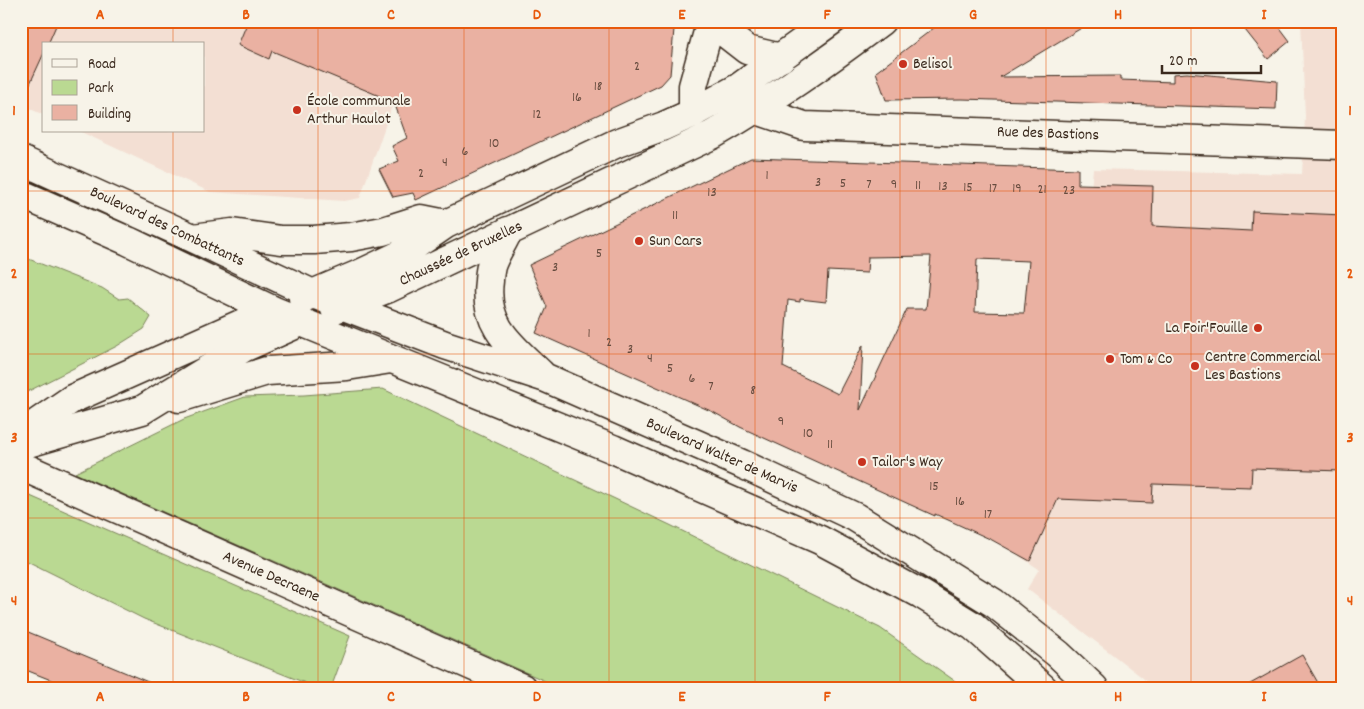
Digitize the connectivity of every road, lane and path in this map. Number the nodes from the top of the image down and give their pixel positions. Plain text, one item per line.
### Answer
1 (711, 21) edge
2 (831, 21) edge
3 (881, 21) edge
4 (781, 58) junction
5 (757, 110) junction
6 (693, 112) junction
7 (1343, 144) edge
8 (21, 160) edge
9 (21, 194) edge
10 (446, 224) junction
11 (508, 231) junction
12 (193, 238) junction
13 (313, 294) junction
14 (343, 306) junction
15 (272, 310) junction
16 (301, 322) junction
17 (391, 358) junction
18 (546, 378) junction
19 (142, 410) junction
20 (21, 434) edge
21 (21, 445) edge
22 (21, 466) edge
23 (522, 688) edge
24 (1043, 688) edge
25 (1094, 688) edge

1 - 4 main road
1 - 6 main road
2 - 4 main road, Chaussée de Bruxelles
3 - 5 main road, Chaussée de Bruxelles
4 - 6 main road, Chaussée de Bruxelles
5 - 7 main road, Rue des Bastions
5 - 11 main road, Chaussée de Bruxelles
6 - 10 main road, Chaussée de Bruxelles
8 - 12 main road, Boulevard des Combattants
9 - 15 main road, Boulevard des Combattants
10 - 12 main road
10 - 13 main road, Chaussée de Bruxelles
11 - 14 main road, Chaussée de Bruxelles
11 - 18 main road
12 - 13 main road, Boulevard des Combattants
13 - 14 main road, Boulevard Walter de Marvis
13 - 15 main road, Chaussée de Bruxelles
14 - 16 main road, Chaussée de Bruxelles
14 - 18 main road, Boulevard Walter de Marvis
15 - 16 main road, Boulevard des Combattants
15 - 20 main road, Chaussée de Bruxelles
16 - 17 main road
16 - 19 main road, Chaussée de Bruxelles
17 - 19 main road
17 - 24 main road
18 - 25 main road, Boulevard Walter de Marvis
19 - 21 main road, Chaussée de Bruxelles
22 - 23 main road, Avenue Decraene

